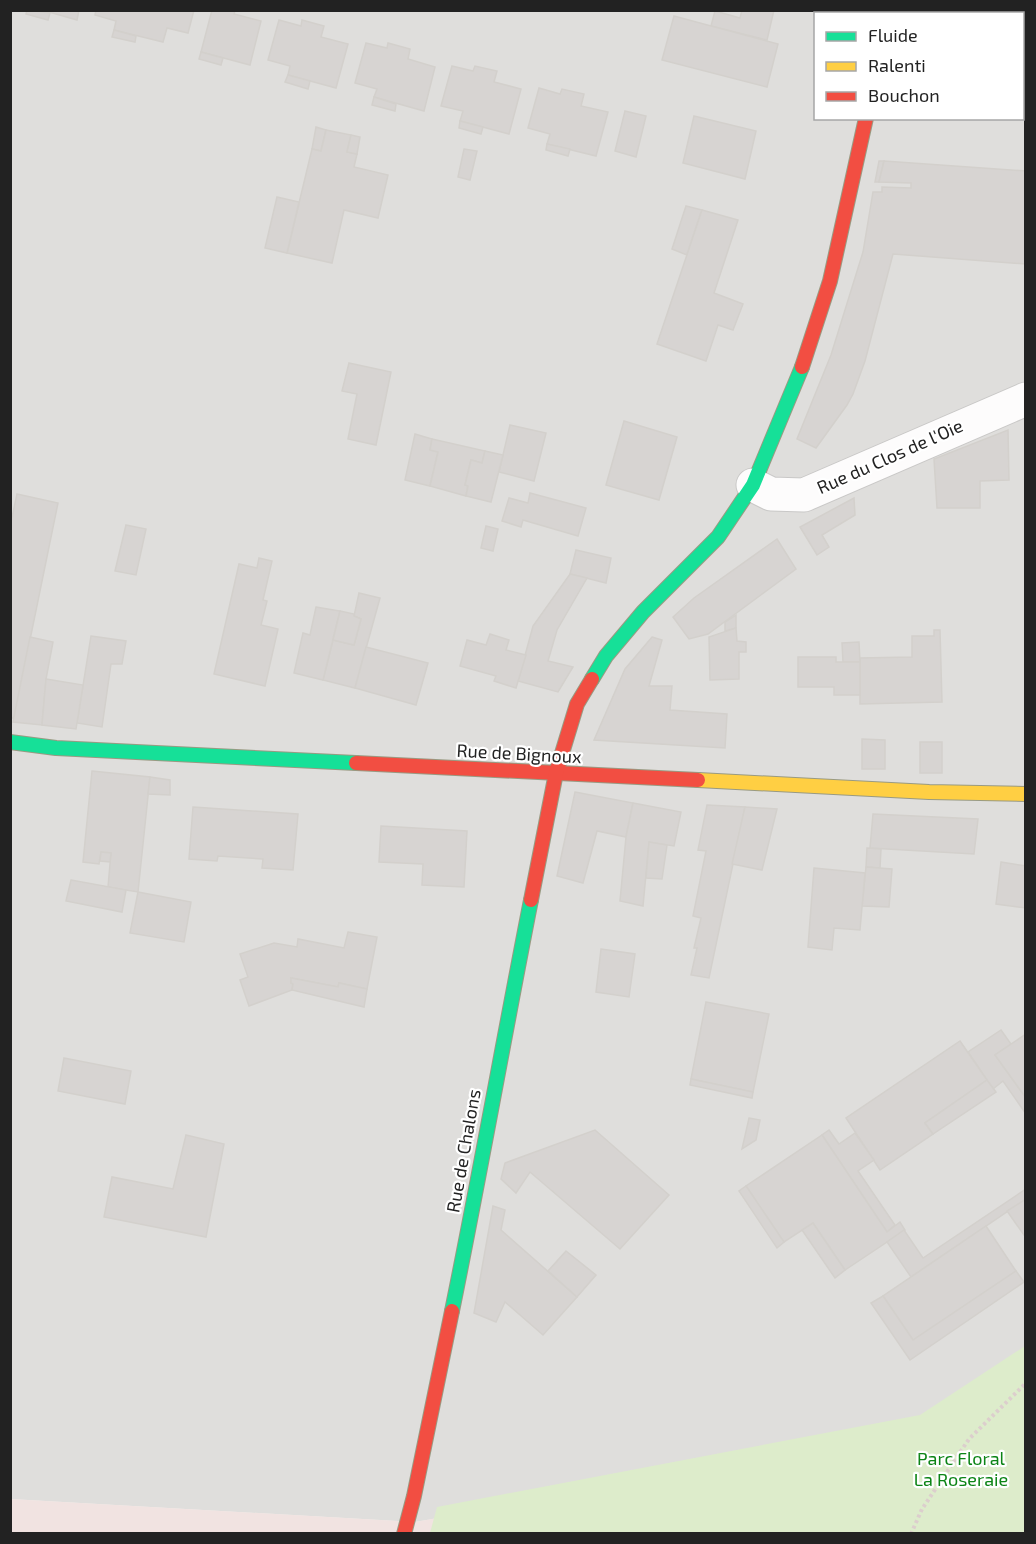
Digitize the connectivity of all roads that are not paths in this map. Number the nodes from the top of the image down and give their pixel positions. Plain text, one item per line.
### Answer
1 (866, 120) edge
2 (1026, 399) edge
3 (753, 485) junction
4 (10, 742) edge
5 (556, 773) junction
6 (1026, 794) edge
7 (404, 1533) edge

1 - 3 street, Rue de Chalons
2 - 3 street, Rue du Clos de l'Oie
3 - 5 street, Rue de Chalons
4 - 5 street, Rue de Bignoux
5 - 6 street, Rue de Bignoux
5 - 7 street, Rue de Chalons

